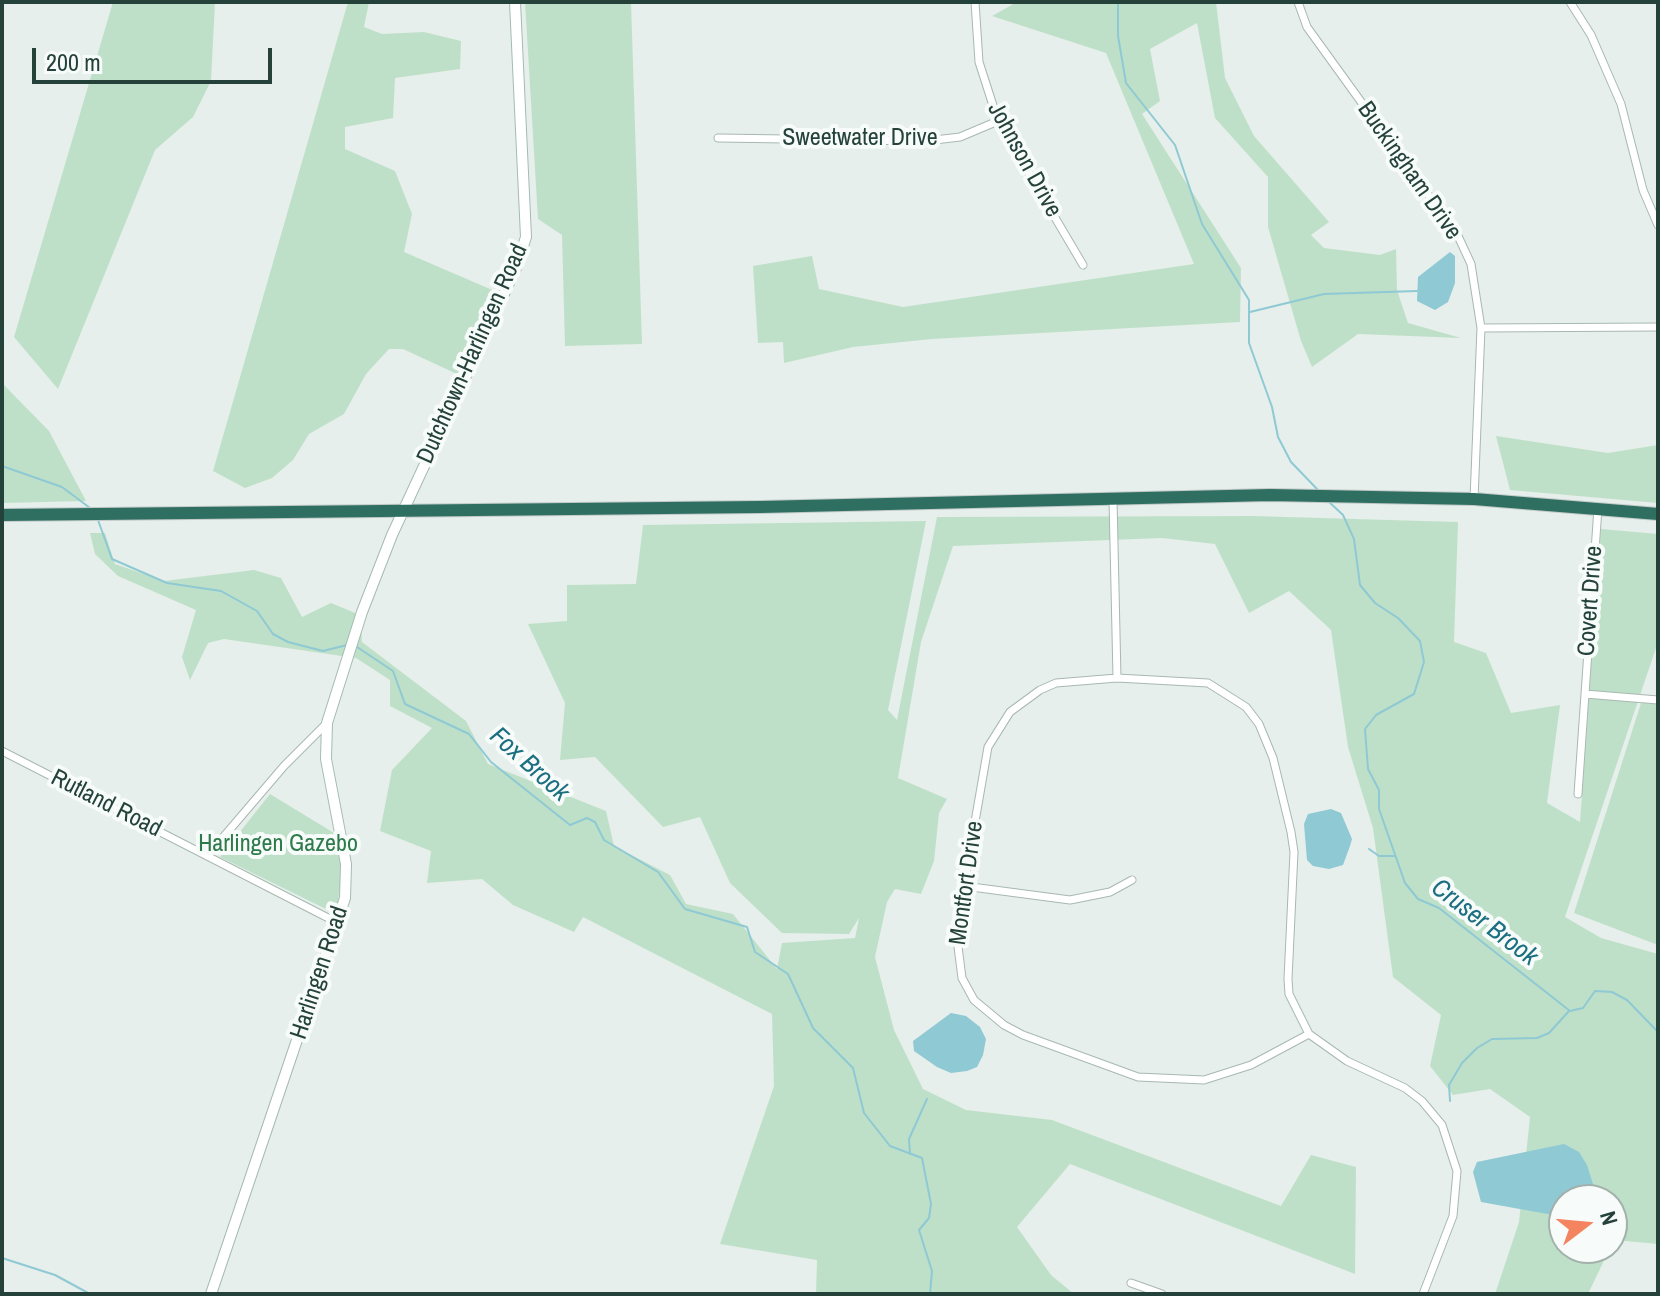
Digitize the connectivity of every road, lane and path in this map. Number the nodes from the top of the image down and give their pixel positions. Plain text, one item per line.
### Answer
1 (515, 2) edge
2 (975, 2) edge
3 (1298, 2) edge
4 (1570, 2) edge
5 (998, 121) junction
6 (718, 138) dead end
7 (1658, 225) edge
8 (1083, 265) dead end
9 (1658, 327) edge
10 (1481, 328) junction
11 (1113, 499) junction
12 (1474, 499) junction
13 (1598, 508) junction
14 (403, 510) junction
15 (1658, 514) edge
16 (2, 515) edge
17 (1117, 678) junction
18 (1585, 694) junction
19 (1658, 700) edge
20 (327, 723) junction
21 (2, 751) edge
22 (1578, 794) dead end
23 (208, 855) junction
24 (1132, 880) dead end
25 (964, 886) junction
26 (339, 923) junction
27 (1309, 1034) junction
28 (1131, 1283) dead end
29 (211, 1294) edge
30 (1162, 1294) edge
31 (1423, 1294) edge

1 - 14 street, Dutchtown-Harlingen Road
2 - 5 street, Johnson Drive
3 - 10 street, Buckingham Drive
4 - 7 street
5 - 6 street, Sweetwater Drive
5 - 8 street, Johnson Drive
9 - 10 street
10 - 12 street, Buckingham Drive
11 - 12 highway
11 - 14 highway
11 - 17 street
12 - 13 highway
13 - 15 highway
13 - 18 street, Covert Drive
14 - 16 highway
14 - 20 street, Harlingen Road
17 - 25 street, Montfort Drive
17 - 27 street, Montfort Drive
18 - 19 street
18 - 22 street, Covert Drive
20 - 23 street
20 - 26 street, Harlingen Road
21 - 23 street, Rutland Road
23 - 26 street, Rutland Road
24 - 25 street
25 - 27 street, Montfort Drive
26 - 29 street, Harlingen Road
27 - 31 street, Montfort Drive
28 - 30 street

